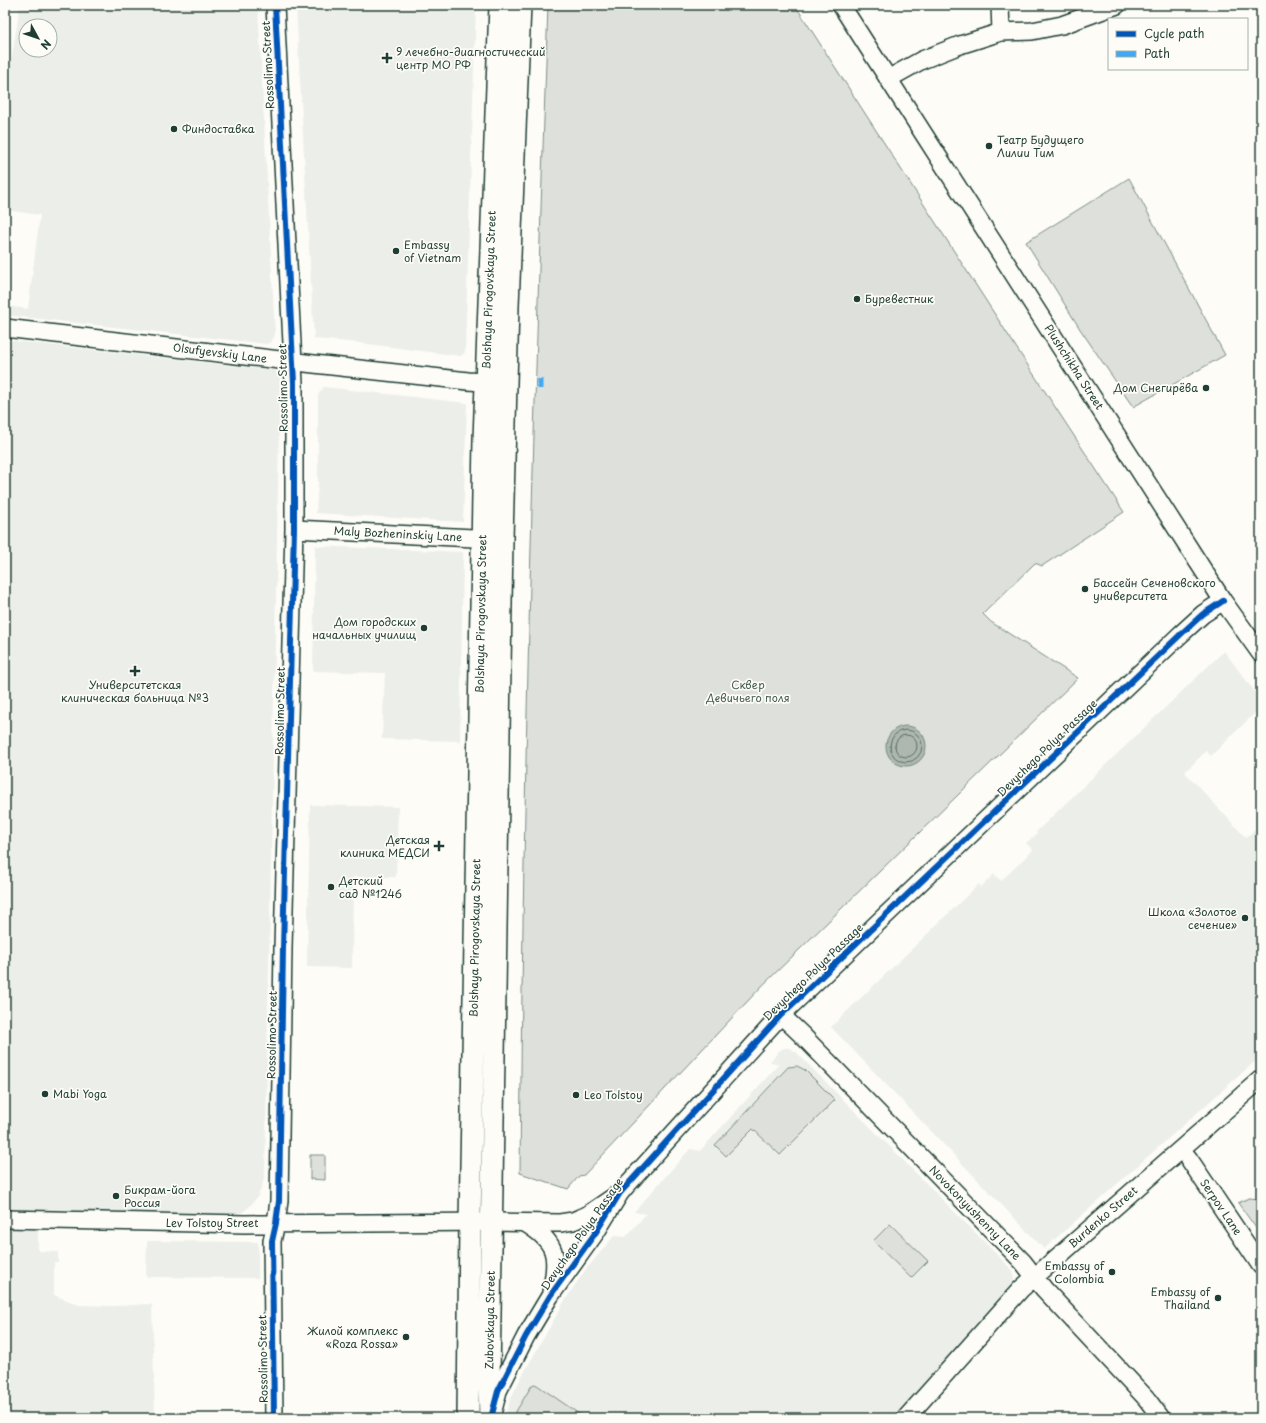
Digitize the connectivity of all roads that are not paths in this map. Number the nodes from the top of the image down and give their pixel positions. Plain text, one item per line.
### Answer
1 (275, 5) edge
2 (500, 5) edge
3 (520, 5) edge
4 (841, 5) edge
5 (1000, 5) edge
6 (1117, 5) edge
7 (1001, 32) junction
8 (888, 79) junction
9 (5, 328) edge
10 (294, 362) junction
11 (486, 382) junction
12 (506, 384) junction
13 (294, 529) junction
14 (482, 538) junction
15 (502, 539) junction
16 (1223, 601) junction
17 (1261, 654) edge
18 (781, 1015) junction
19 (1261, 1079) edge
20 (1181, 1150) junction
21 (620, 1193) junction
22 (5, 1219) edge
23 (470, 1222) junction
24 (492, 1222) junction
25 (276, 1223) junction
26 (525, 1223) junction
27 (1261, 1266) edge
28 (1035, 1277) junction
29 (550, 1296) junction
30 (274, 1418) edge
31 (468, 1418) edge
32 (490, 1418) edge
33 (906, 1418) edge
34 (1161, 1418) edge

1 - 10 street, Rossolimo Street
2 - 11 main road, Bolshaya Pirogovskaya Street
3 - 12 main road, Bolshaya Pirogovskaya Street
4 - 8 street, Plushchikha Street
5 - 7 street
6 - 7 street
7 - 8 street
8 - 16 street, Plushchikha Street
9 - 10 street, Olsufyevskiy Lane
10 - 11 street, Olsufyevskiy Lane
10 - 13 street, Rossolimo Street
11 - 12 street, Olsufyevskiy Lane
11 - 14 main road, Bolshaya Pirogovskaya Street
12 - 15 main road, Bolshaya Pirogovskaya Street
13 - 14 street, Maly Bozheninskiy Lane
13 - 25 street, Rossolimo Street
14 - 15 street, Maly Bozheninskiy Lane
14 - 23 main road, Bolshaya Pirogovskaya Street
15 - 24 main road, Bolshaya Pirogovskaya Street
16 - 17 street, Plushchikha Street
16 - 18 street, Devychego Polya Passage
18 - 21 street, Devychego Polya Passage
18 - 28 street, Novokonyushenny Lane
19 - 20 street, Burdenko Street
20 - 27 street, Serpov Lane
20 - 28 street, Burdenko Street
21 - 26 street, Lev Tolstoy Street
21 - 29 street, Devychego Polya Passage
22 - 25 street, Lev Tolstoy Street
23 - 24 street, Lev Tolstoy Street
23 - 25 street, Lev Tolstoy Street
23 - 31 main road, Zubovskaya Street
24 - 26 street, Lev Tolstoy Street
24 - 32 main road, Zubovskaya Street
25 - 30 street, Rossolimo Street
26 - 29 street
28 - 33 street, Burdenko Street
28 - 34 street, Novokonyushenny Lane
29 - 32 street, Devychego Polya Passage

